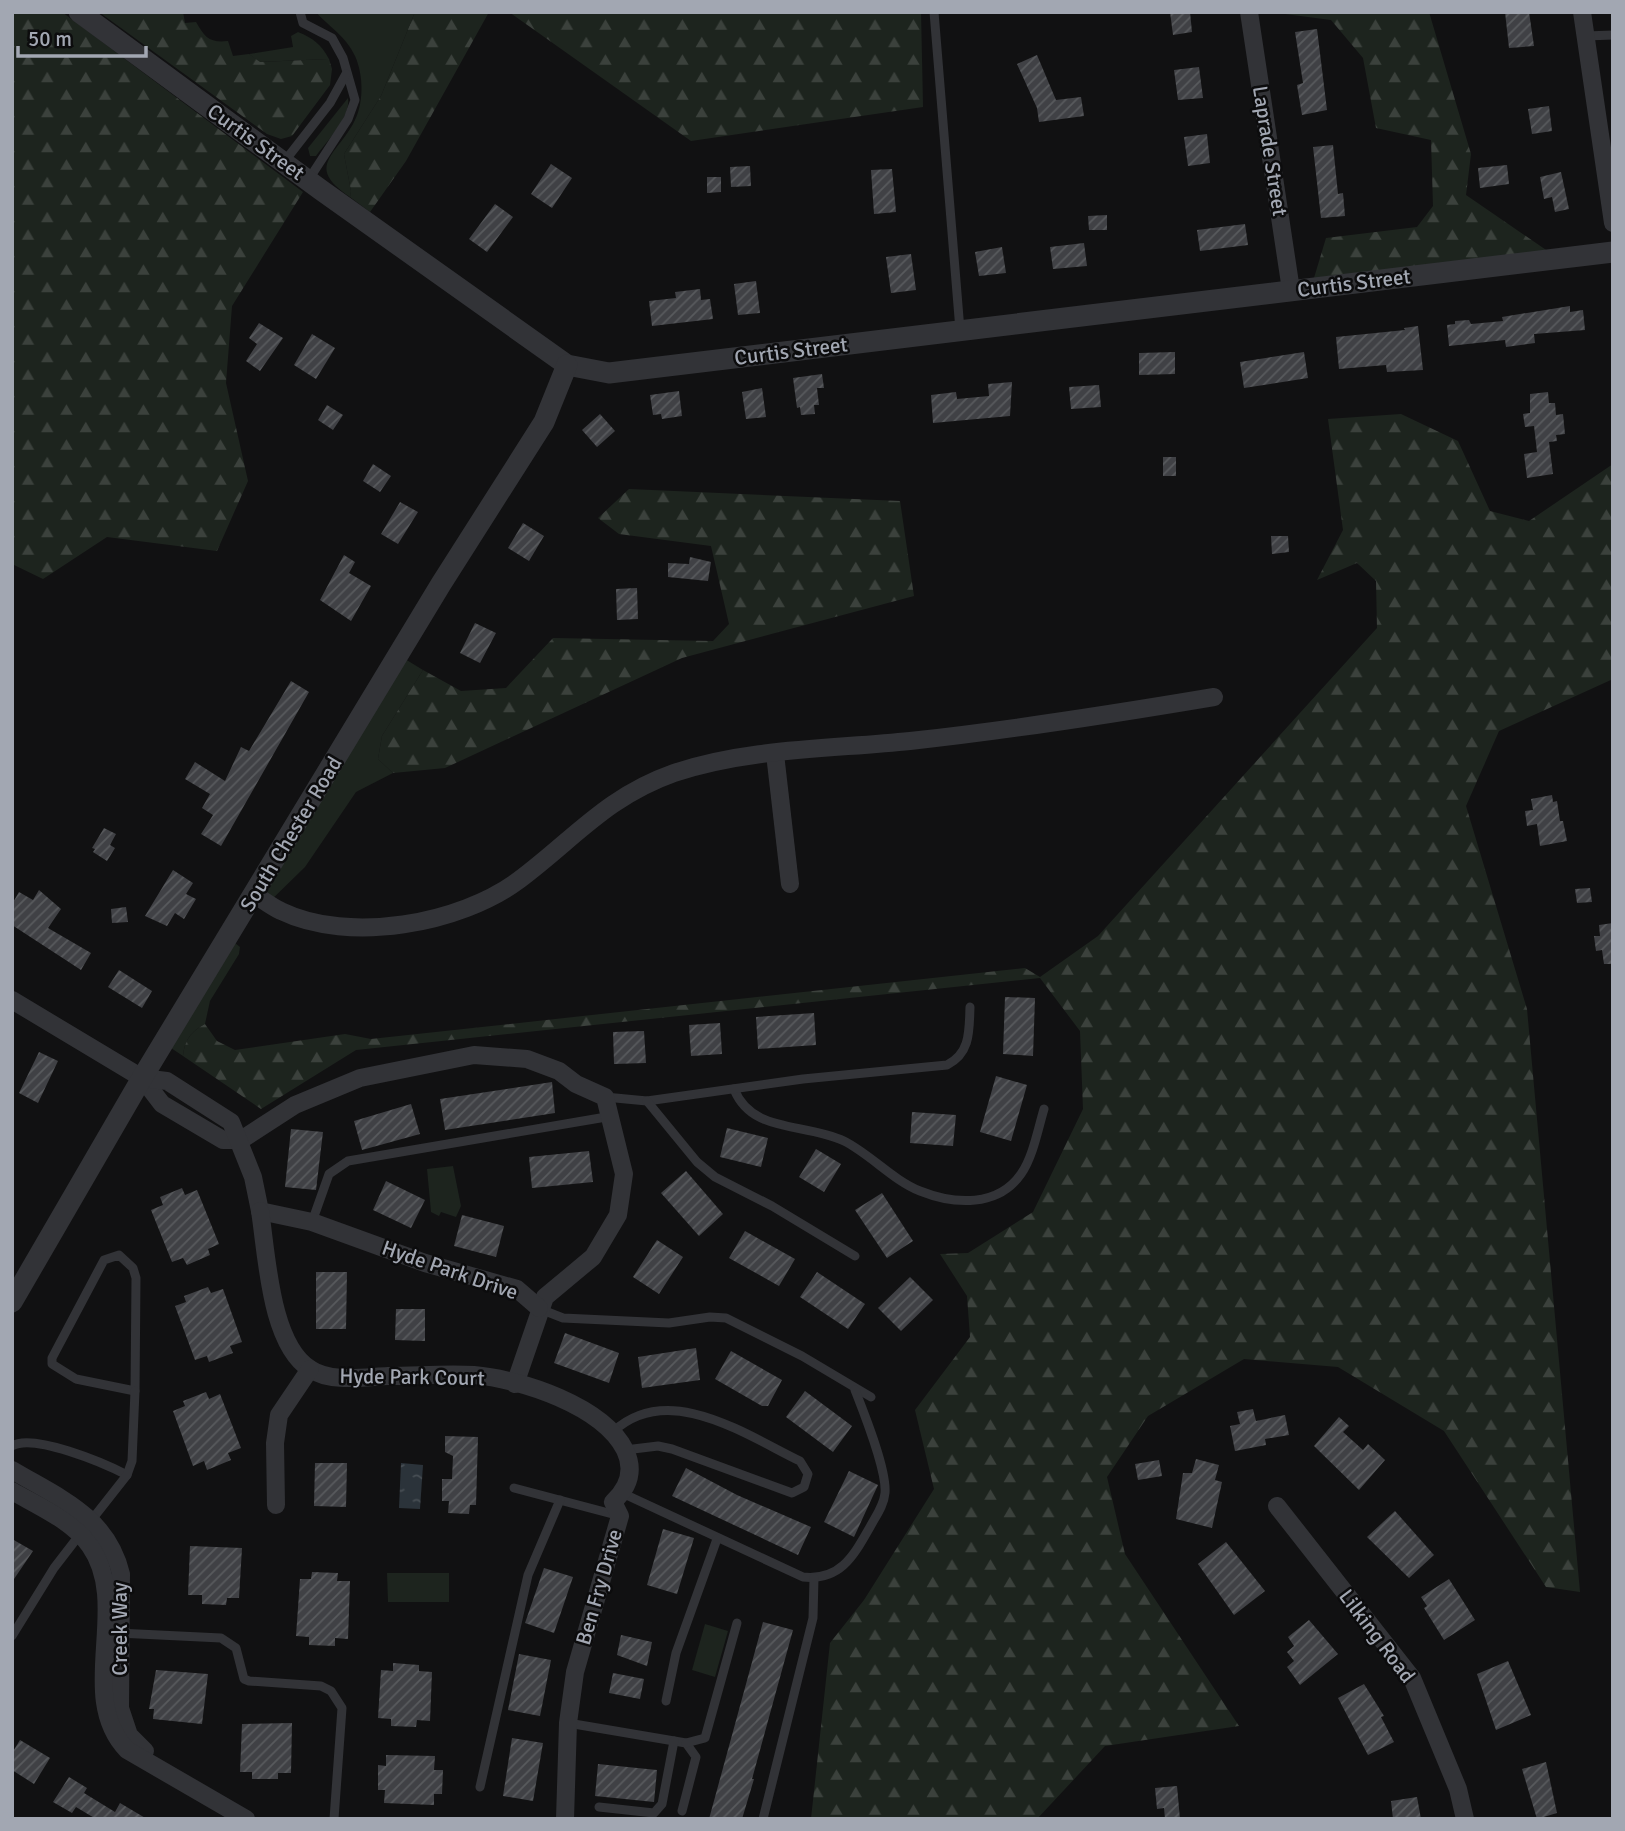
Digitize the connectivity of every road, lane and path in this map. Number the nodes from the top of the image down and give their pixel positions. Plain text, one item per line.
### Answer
1 (79, 12) edge
2 (300, 12) edge
3 (934, 12) edge
4 (1249, 12) edge
5 (1582, 12) edge
6 (1613, 35) edge
7 (1586, 36) junction
8 (346, 74) junction
9 (284, 162) junction
10 (308, 180) junction
11 (1613, 223) edge
12 (1613, 252) edge
13 (1291, 290) junction
14 (960, 330) junction
15 (567, 365) junction
16 (1214, 697) dead end
17 (775, 754) junction
18 (790, 884) dead end
19 (254, 894) junction
20 (12, 1000) edge
21 (970, 1007) dead end
22 (142, 1079) junction
23 (734, 1089) junction
24 (606, 1097) junction
25 (647, 1101) junction
26 (1044, 1109) dead end
27 (612, 1116) junction
28 (241, 1140) junction
29 (260, 1211) junction
30 (313, 1222) junction
31 (855, 1256) dead end
32 (12, 1302) edge
33 (538, 1308) junction
34 (310, 1369) junction
35 (515, 1384) junction
36 (855, 1390) junction
37 (135, 1391) junction
38 (871, 1397) dead end
39 (614, 1431) junction
40 (12, 1447) edge
41 (625, 1450) junction
42 (12, 1470) edge
43 (127, 1475) junction
44 (514, 1488) dead end
45 (12, 1491) edge
46 (622, 1493) junction
47 (559, 1500) junction
48 (276, 1505) dead end
49 (1276, 1506) dead end
50 (620, 1516) junction
51 (92, 1520) junction
52 (80, 1534) junction
53 (717, 1539) junction
54 (814, 1578) junction
55 (737, 1623) dead end
56 (113, 1632) junction
57 (12, 1636) edge
58 (666, 1701) dead end
59 (568, 1723) junction
60 (674, 1741) junction
61 (686, 1743) junction
62 (480, 1787) dead end
63 (598, 1807) dead end
64 (682, 1811) dead end
65 (246, 1819) edge
66 (334, 1819) edge
67 (565, 1819) edge
68 (763, 1819) edge
69 (1465, 1819) edge

1 - 9 street, Curtis Street
2 - 8 lane
3 - 14 lane
4 - 13 street, Laprade Street
5 - 7 street
6 - 7 lane
7 - 11 street
8 - 9 lane
8 - 10 lane
9 - 10 street, Curtis Street
10 - 15 street, Curtis Street
12 - 13 street, Curtis Street
13 - 14 street, Curtis Street
14 - 15 street, Curtis Street
15 - 19 street, South Chester Road
16 - 17 street
17 - 18 street
17 - 19 street
19 - 22 street, South Chester Road
20 - 22 street
21 - 23 lane
22 - 28 street
22 - 32 street, South Chester Road
23 - 25 lane
23 - 26 lane
24 - 25 lane
24 - 27 street, Hyde Park Drive
24 - 28 street
25 - 31 lane
27 - 30 lane
27 - 33 street, Hyde Park Drive
28 - 29 street
29 - 30 street, Hyde Park Drive
29 - 34 street, Hyde Park Court
30 - 33 street, Hyde Park Drive
33 - 35 street
33 - 36 lane
34 - 35 street, Hyde Park Court
34 - 48 street, Hyde Park Court
35 - 39 street, Ben Fry Drive
36 - 38 lane
36 - 54 lane
37 - 37 lane
37 - 43 lane
39 - 41 street, Ben Fry Drive
39 - 41 lane
40 - 43 lane
41 - 46 street, Ben Fry Drive
42 - 51 street, Creek Way
43 - 51 lane
44 - 47 lane
45 - 52 street, Creek Way
46 - 50 street, Ben Fry Drive
46 - 53 lane
47 - 50 lane
47 - 62 lane
49 - 69 street, Lilking Road
50 - 59 street, Ben Fry Drive
51 - 52 lane
51 - 56 street, Creek Way
52 - 56 street, Creek Way
52 - 57 lane
53 - 54 lane
53 - 58 lane
54 - 68 lane
55 - 61 lane
56 - 65 street, Creek Way
56 - 66 lane
59 - 60 lane
59 - 67 street, Ben Fry Drive
60 - 61 lane
60 - 63 lane
61 - 64 lane

